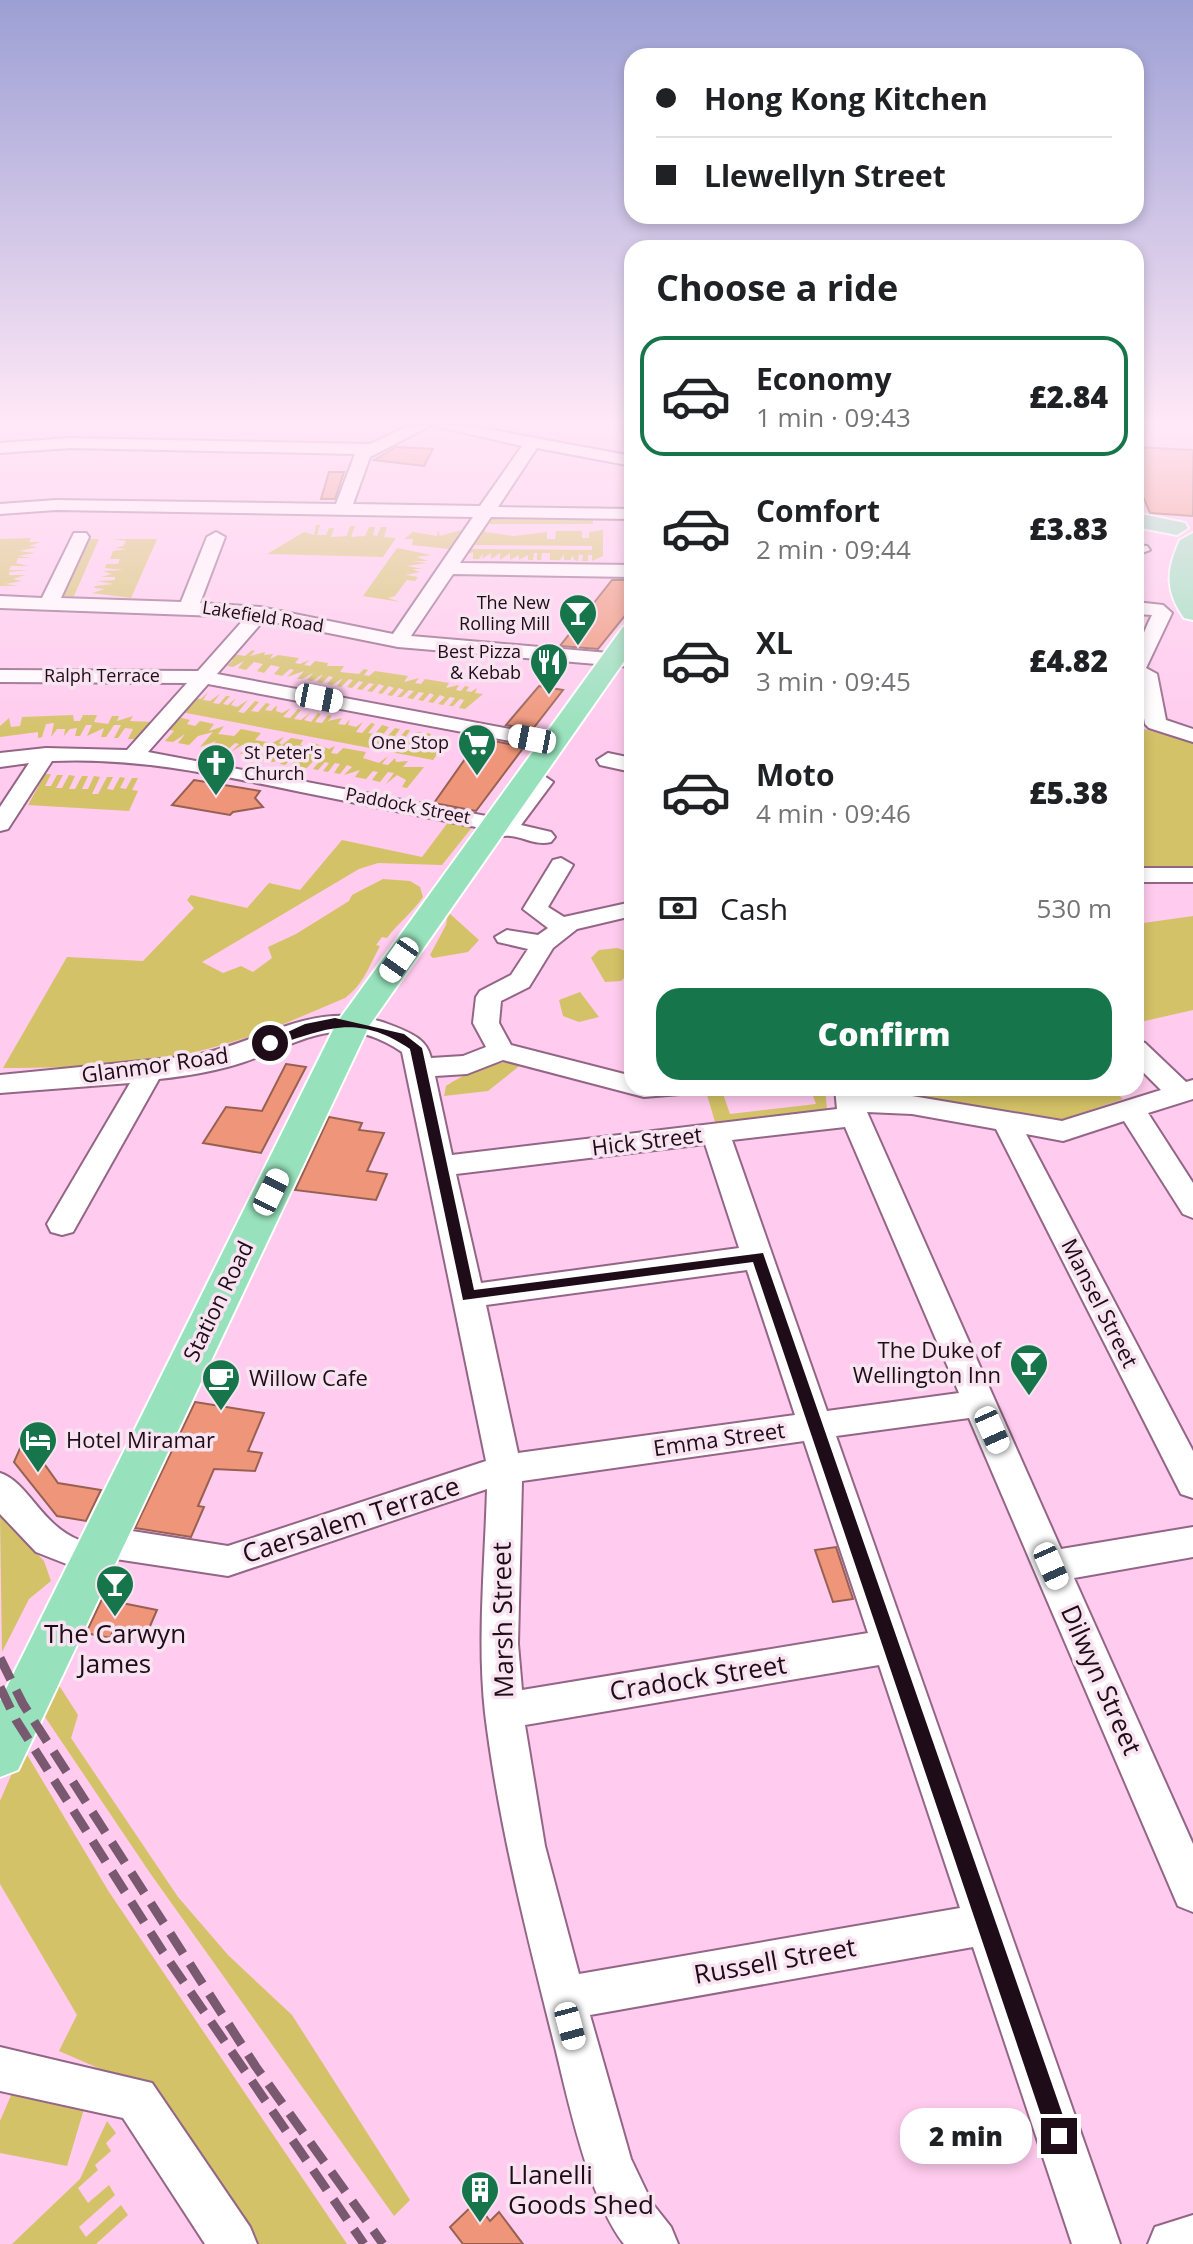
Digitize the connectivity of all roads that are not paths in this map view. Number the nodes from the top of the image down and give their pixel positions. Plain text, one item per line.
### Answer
1 (472, 531) edge
2 (1189, 533) edge
3 (80, 537) dead end
4 (216, 537) dead end
5 (447, 568) junction
6 (624, 571) edge
7 (50, 601) junction
8 (0, 602) edge
9 (189, 606) junction
10 (1146, 608) edge
11 (260, 613) junction
12 (1193, 613) edge
13 (398, 641) junction
14 (1144, 660) edge
15 (622, 661) edge
16 (0, 676) edge
17 (203, 677) junction
18 (1144, 684) edge
19 (1193, 736) edge
20 (553, 743) junction
21 (46, 754) junction
22 (132, 757) junction
23 (0, 760) edge
24 (608, 760) dead end
25 (624, 763) edge
26 (0, 824) edge
27 (497, 828) junction
28 (543, 837) dead end
29 (561, 865) dead end
30 (1144, 875) edge
31 (1193, 875) edge
32 (624, 911) edge
33 (563, 927) junction
34 (507, 937) dead end
35 (543, 944) junction
36 (353, 1024) junction
37 (501, 1051) junction
38 (1144, 1055) edge
39 (420, 1068) junction
40 (151, 1069) junction
41 (624, 1083) edge
42 (0, 1084) edge
43 (1187, 1090) edge
44 (851, 1102) edge
45 (1130, 1108) junction
46 (1006, 1122) junction
47 (715, 1133) junction
48 (441, 1166) junction
49 (1193, 1207) edge
50 (62, 1224) dead end
51 (758, 1257) junction
52 (468, 1296) junction
53 (980, 1403) junction
54 (816, 1426) junction
55 (505, 1469) junction
56 (1193, 1484) edge
57 (0, 1487) edge
58 (1193, 1542) edge
59 (96, 1550) junction
60 (1051, 1566) junction
61 (891, 1646) junction
62 (504, 1711) junction
63 (0, 1753) edge
64 (1193, 1891) edge
65 (986, 1924) junction
66 (563, 1998) junction
67 (0, 2069) edge
68 (1193, 2239) edge
69 (233, 2244) edge
70 (654, 2244) edge
71 (1096, 2244) edge
72 (1172, 2244) edge

1 - 5 street
2 - 12 main road
3 - 7 street
4 - 9 street
5 - 6 street
5 - 13 street
7 - 8 street, Lakefield Road
7 - 9 street, Lakefield Road
9 - 11 street, Lakefield Road
10 - 14 street
11 - 13 street, Lakefield Road
11 - 17 street
13 - 15 street, Lakefield Road
15 - 20 main road, Station Road
16 - 17 street, Ralph Terrace
17 - 20 street, Ralph Terrace
17 - 22 street
18 - 19 street
20 - 27 main road, Station Road
21 - 22 street, Paddock Street
21 - 23 street, Paddock Street
21 - 26 street
22 - 27 street, Paddock Street
24 - 25 street
27 - 28 street, Paddock Street
27 - 36 main road, Station Road
29 - 33 street
30 - 31 street
32 - 33 street
33 - 35 street
34 - 35 street
35 - 37 street
36 - 39 street, Marsh Street
36 - 40 street, Glanmor Road
36 - 59 main road, Station Road
37 - 39 street
37 - 41 street
38 - 43 street
39 - 48 street, Marsh Street
40 - 42 street, Glanmor Road
40 - 50 street
43 - 45 street, Hick Street
44 - 46 street, Hick Street
44 - 47 street, Hick Street
44 - 53 street, Dilwyn Street
45 - 46 street, Hick Street
45 - 49 street
46 - 56 street, Mansel Street
47 - 48 street, Hick Street
47 - 51 street
48 - 52 street, Marsh Street
51 - 52 street
51 - 54 street
52 - 55 street, Marsh Street
53 - 54 street, Emma Street
53 - 60 street, Dilwyn Street
54 - 55 street, Emma Street
54 - 61 street
55 - 59 street, Caersalem Terrace
55 - 62 street, Marsh Street
57 - 59 street, Caersalem Terrace
58 - 60 street
59 - 63 main road, Station Road
60 - 64 street, Dilwyn Street
61 - 62 street, Cradock Street
61 - 65 street
62 - 66 street, Marsh Street
65 - 66 street, Russell Street
65 - 71 street
66 - 70 street, Marsh Street
67 - 69 street
68 - 72 street

